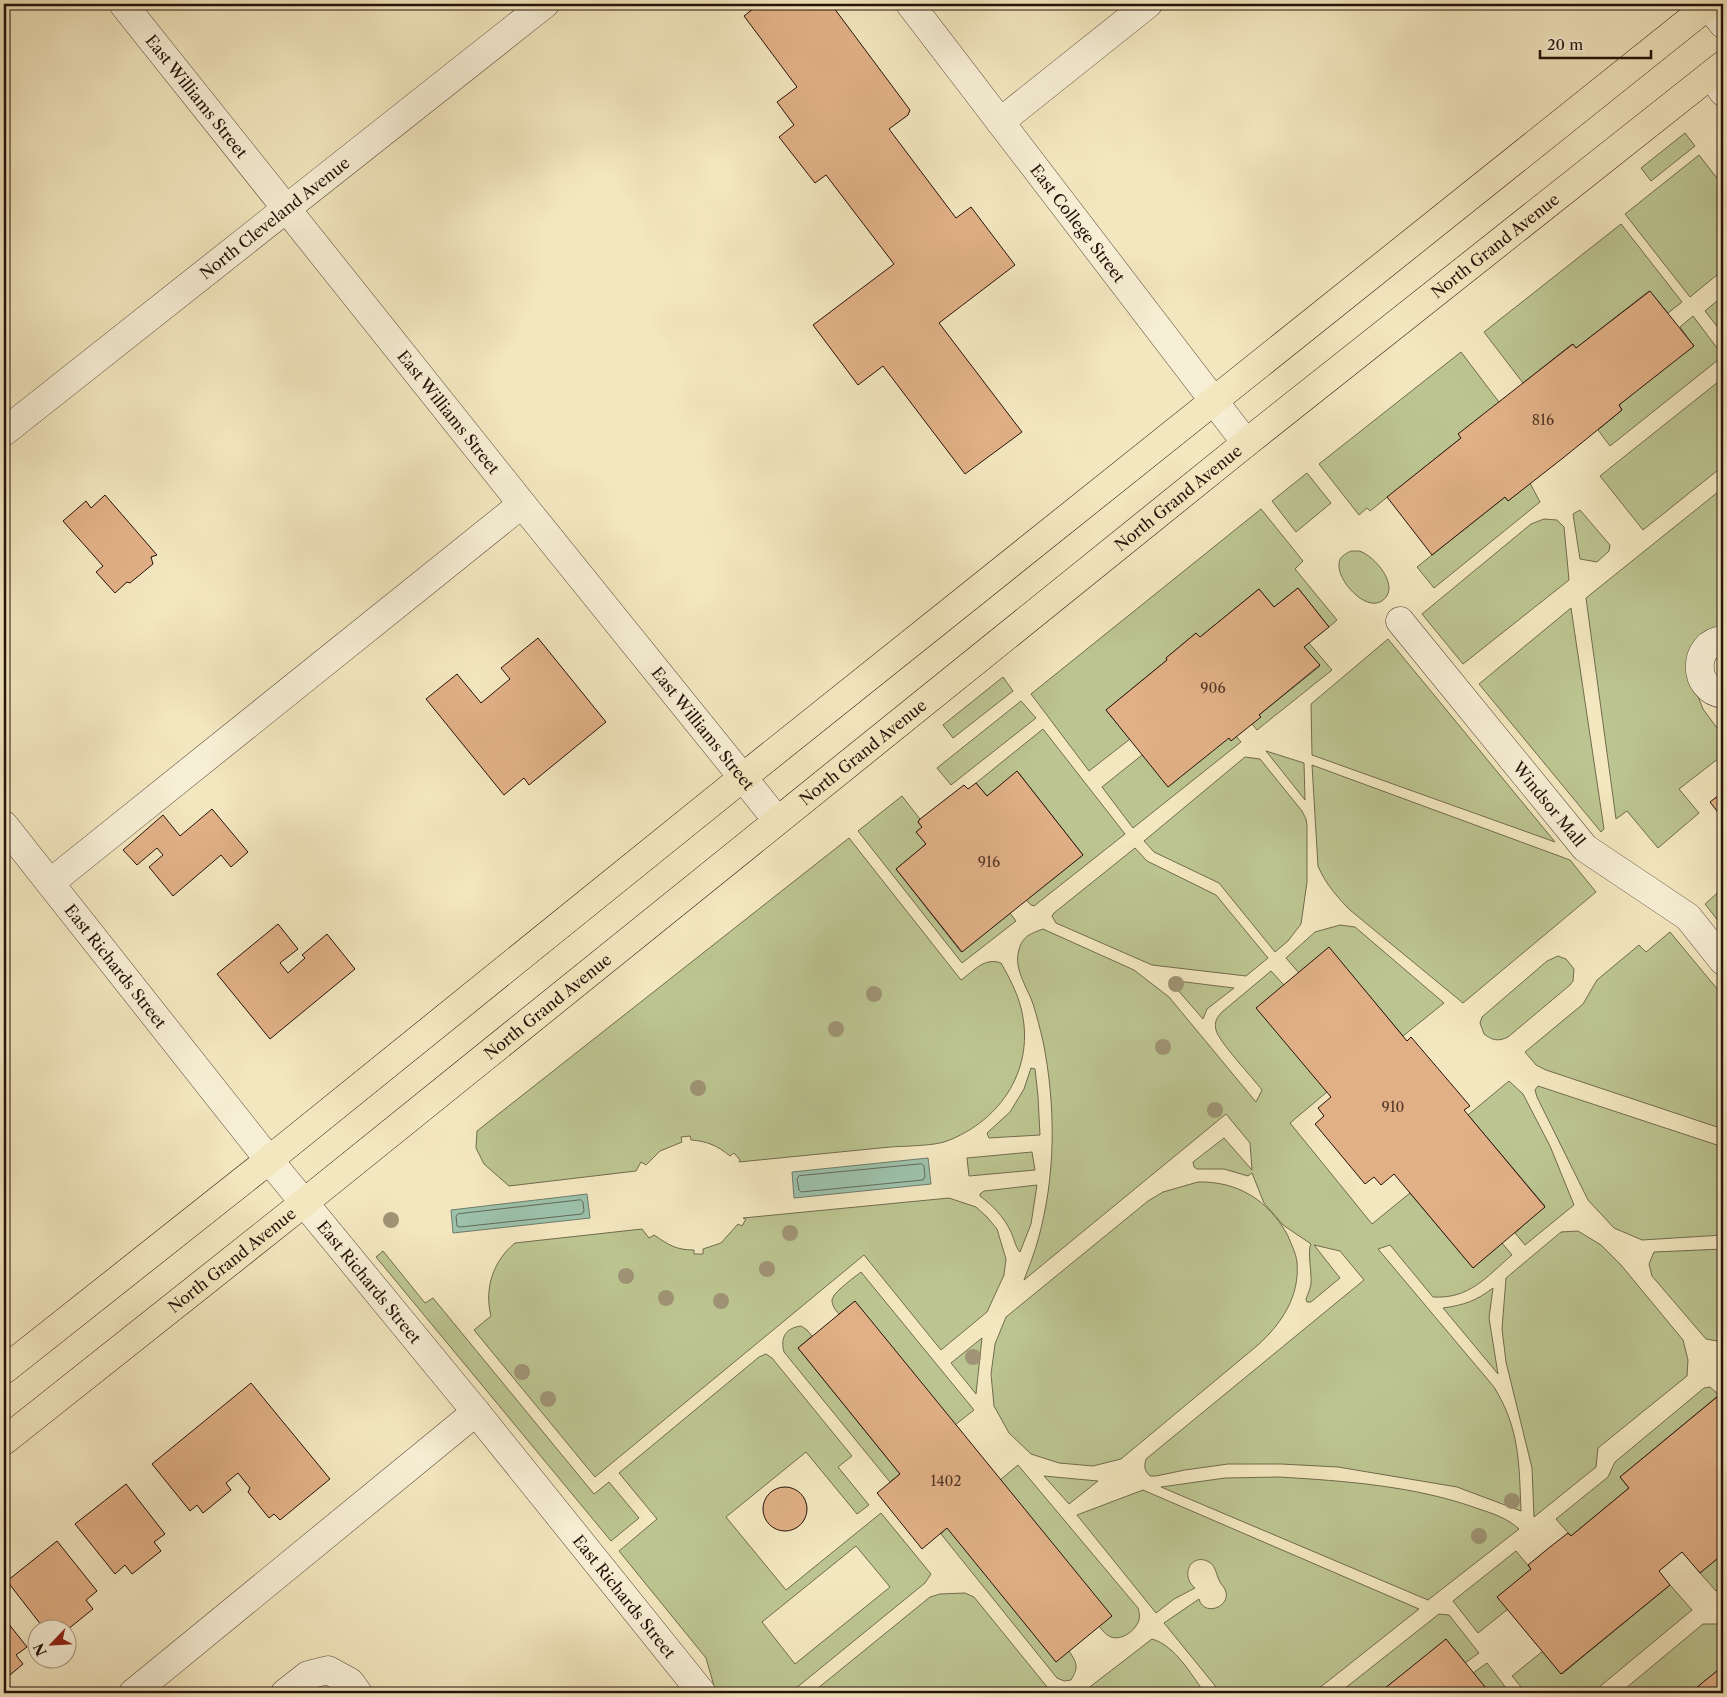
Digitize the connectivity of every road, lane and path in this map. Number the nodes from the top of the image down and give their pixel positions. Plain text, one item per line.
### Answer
1 (124, 4) edge
2 (545, 4) edge
3 (910, 4) edge
4 (1148, 4) edge
5 (1712, 9) edge
6 (1719, 77) edge
7 (1000, 122) junction
8 (287, 209) junction
9 (1213, 402) junction
10 (4, 432) edge
11 (1246, 443) junction
12 (522, 504) junction
13 (1400, 621) dead end
14 (1723, 640) edge
15 (1723, 694) edge
16 (742, 778) junction
17 (777, 820) junction
18 (4, 825) edge
19 (50, 883) junction
20 (1723, 961) edge
21 (269, 1160) junction
22 (305, 1202) junction
23 (4, 1370) edge
24 (476, 1412) junction
25 (4, 1440) edge
26 (700, 1692) edge
27 (133, 1693) edge
28 (285, 1693) edge
29 (358, 1693) edge

1 - 8 street, East Williams Street
2 - 8 street, North Cleveland Avenue
3 - 7 street, East College Street
4 - 7 street
5 - 9 main road
6 - 11 main road, North Grand Avenue
7 - 9 street, East College Street
8 - 10 street, North Cleveland Avenue
8 - 12 street, East Williams Street
9 - 11 street, East College Street
9 - 16 main road
11 - 17 main road, North Grand Avenue
12 - 16 street, East Williams Street
12 - 19 street
13 - 20 street, Windsor Mall
14 - 15 street
16 - 17 street, East Williams Street
16 - 21 main road
17 - 22 main road, North Grand Avenue
18 - 19 street, East Richards Street
19 - 21 street, East Richards Street
21 - 22 street, East Richards Street
21 - 23 main road
22 - 24 street, East Richards Street
22 - 25 main road, North Grand Avenue
24 - 26 street, East Richards Street
24 - 27 street
28 - 29 street

